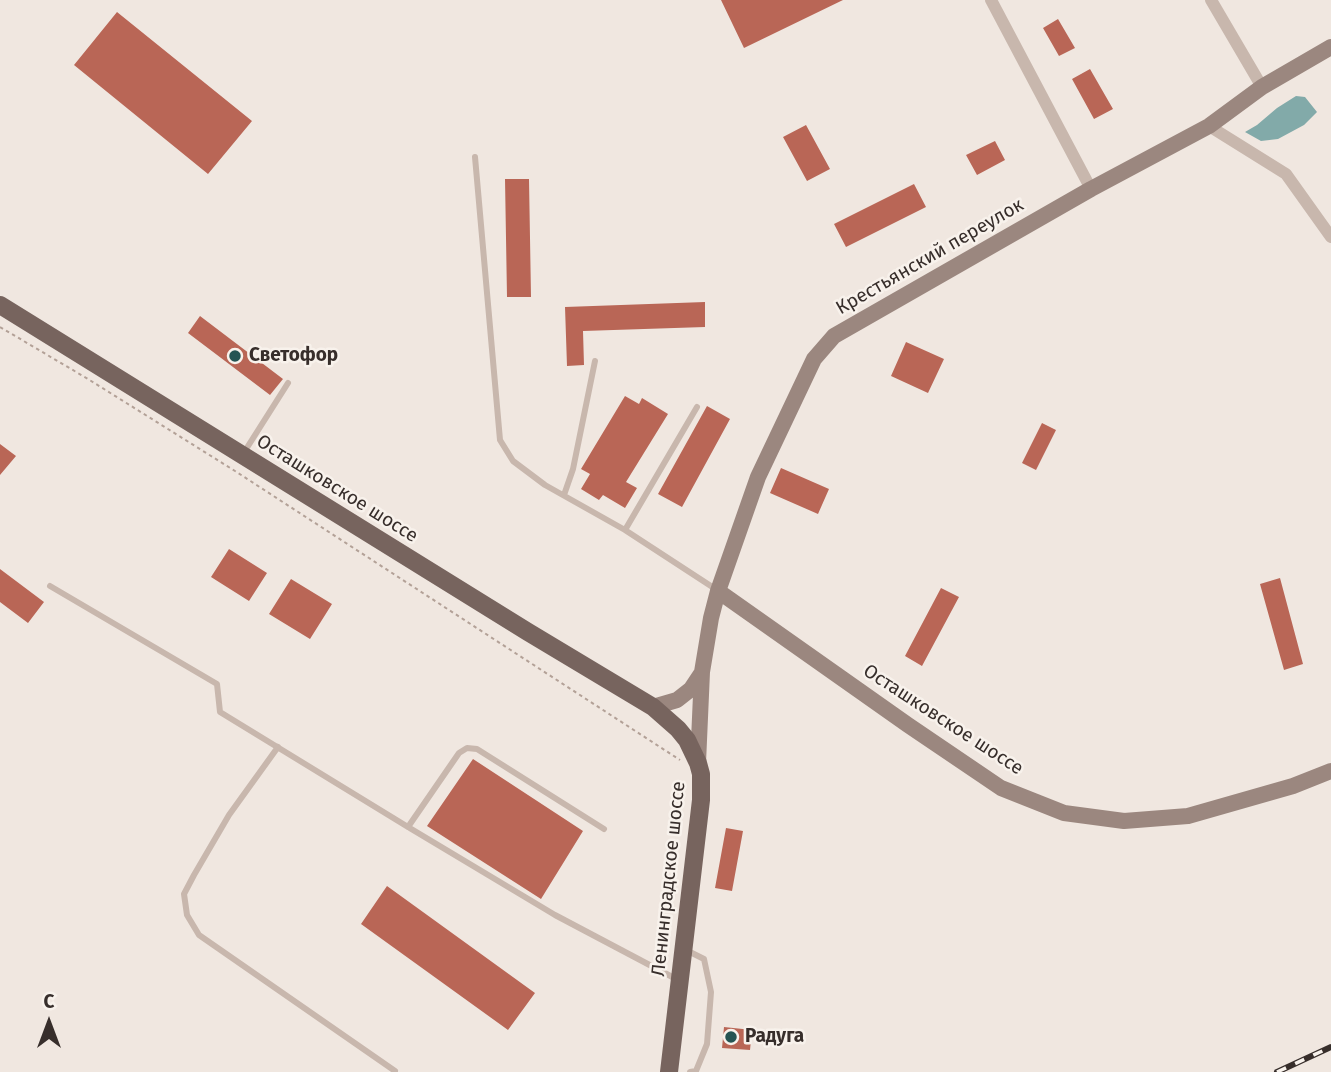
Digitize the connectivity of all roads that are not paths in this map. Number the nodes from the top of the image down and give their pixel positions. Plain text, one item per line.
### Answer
1 (991, 0) edge
2 (1211, 0) edge
3 (1331, 47) edge
4 (1262, 87) junction
5 (1209, 126) junction
6 (475, 157) dead end
7 (1091, 189) junction
8 (1331, 237) edge
9 (0, 305) edge
10 (595, 361) dead end
11 (288, 383) dead end
12 (697, 407) dead end
13 (242, 455) junction
14 (564, 495) junction
15 (625, 530) junction
16 (50, 586) dead end
17 (718, 591) junction
18 (702, 672) junction
19 (653, 707) junction
20 (278, 747) junction
21 (698, 763) junction
22 (1331, 771) edge
23 (408, 827) junction
24 (604, 829) dead end
25 (683, 949) junction
26 (680, 981) junction
27 (395, 1071) edge
28 (669, 1072) edge
29 (690, 1072) edge

1 - 7 street
2 - 4 street
3 - 4 street, Крестьянский переулок
4 - 5 street, Крестьянский переулок
5 - 7 street, Крестьянский переулок
5 - 8 street
6 - 14 lane
7 - 17 street, Крестьянский переулок
9 - 13 main road, Осташковское шоссе
10 - 14 lane
11 - 13 lane
12 - 15 lane
13 - 19 main road, Осташковское шоссе
14 - 15 lane
15 - 17 lane
16 - 20 lane
17 - 18 street, Крестьянский переулок
17 - 22 street, Осташковское шоссе
18 - 19 street
18 - 21 street, Крестьянский переулок
19 - 21 main road, Ленинградское шоссе
20 - 23 lane
20 - 27 lane
21 - 25 main road, Ленинградское шоссе
23 - 24 lane
23 - 26 lane
25 - 26 main road, Ленинградское шоссе
25 - 29 lane
26 - 28 main road, Ленинградское шоссе

